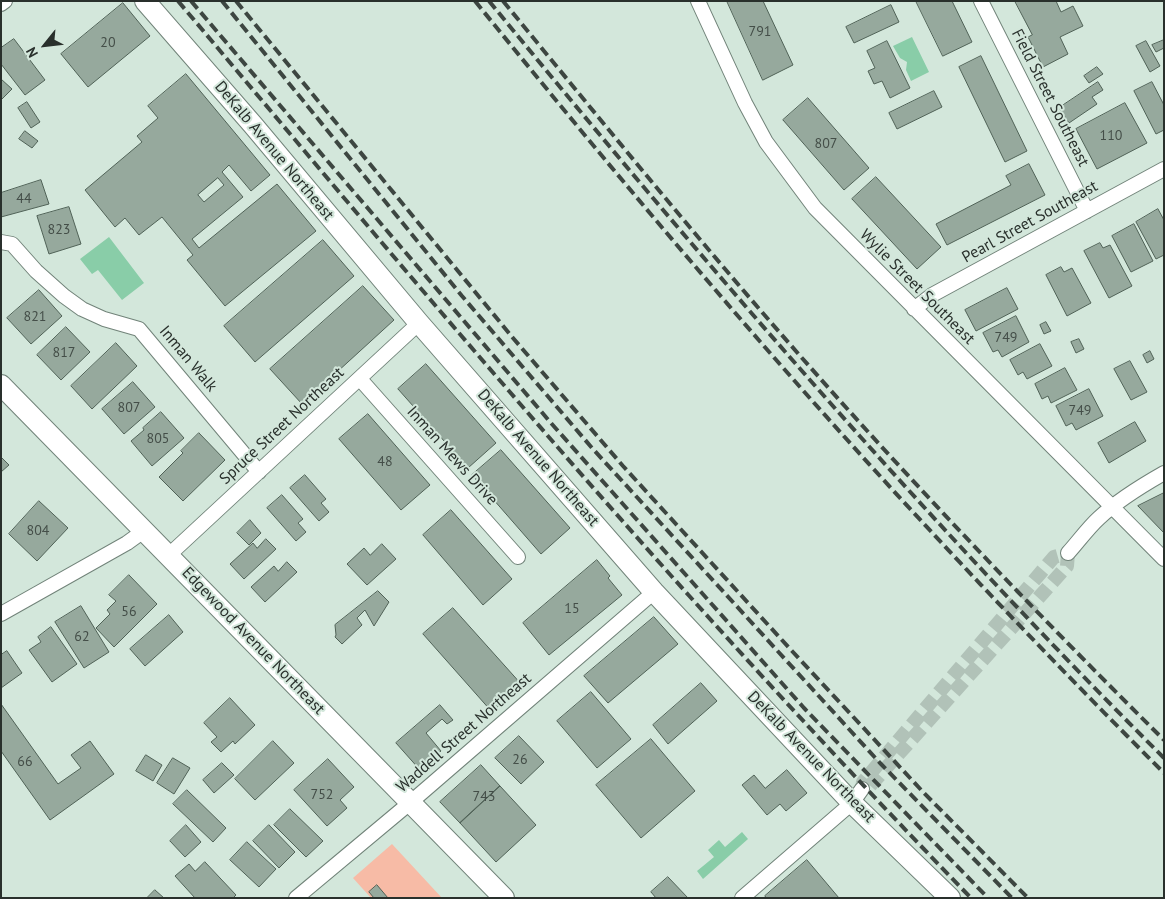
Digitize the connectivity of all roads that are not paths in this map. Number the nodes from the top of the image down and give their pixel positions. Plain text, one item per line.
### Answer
1 (5, 1) edge
2 (145, 1) edge
3 (698, 1) edge
4 (981, 1) edge
5 (1, 4) edge
6 (1164, 169) edge
7 (1087, 211) junction
8 (1, 242) edge
9 (914, 309) junction
10 (419, 323) junction
11 (360, 379) junction
12 (1, 385) edge
13 (259, 472) junction
14 (1164, 473) edge
15 (1112, 507) junction
16 (145, 530) junction
17 (1068, 553) tunnel mouth
18 (169, 555) junction
19 (518, 557) dead end
20 (1164, 559) edge
21 (654, 592) junction
22 (1, 614) edge
23 (857, 796) junction
24 (411, 802) junction
25 (296, 898) edge
26 (504, 898) edge
27 (742, 898) edge
28 (950, 898) edge

1 - 5 street
2 - 10 main road, DeKalb Avenue Northeast
3 - 9 street, Wylie Street Southeast
4 - 7 street, Field Street Southeast
6 - 7 street, Pearl Street Southeast
7 - 9 street, Pearl Street Southeast
8 - 13 street, Inman Walk
9 - 15 street, Wylie Street Southeast
10 - 11 street, Spruce Street Northeast
10 - 21 main road, DeKalb Avenue Northeast
11 - 13 street, Spruce Street Northeast
11 - 19 street, Inman Mews Drive
12 - 16 main road, Edgewood Avenue Northeast
13 - 18 street, Spruce Street Northeast
14 - 15 street
15 - 17 street
15 - 20 street, Wylie Street Southeast
16 - 18 main road, Edgewood Avenue Northeast
16 - 22 street
18 - 24 main road, Edgewood Avenue Northeast
21 - 23 main road, DeKalb Avenue Northeast
21 - 24 street, Waddell Street Northeast
23 - 27 street
23 - 28 main road, DeKalb Avenue Northeast
24 - 25 street, Waddell Street Northeast
24 - 26 main road, Edgewood Avenue Northeast

